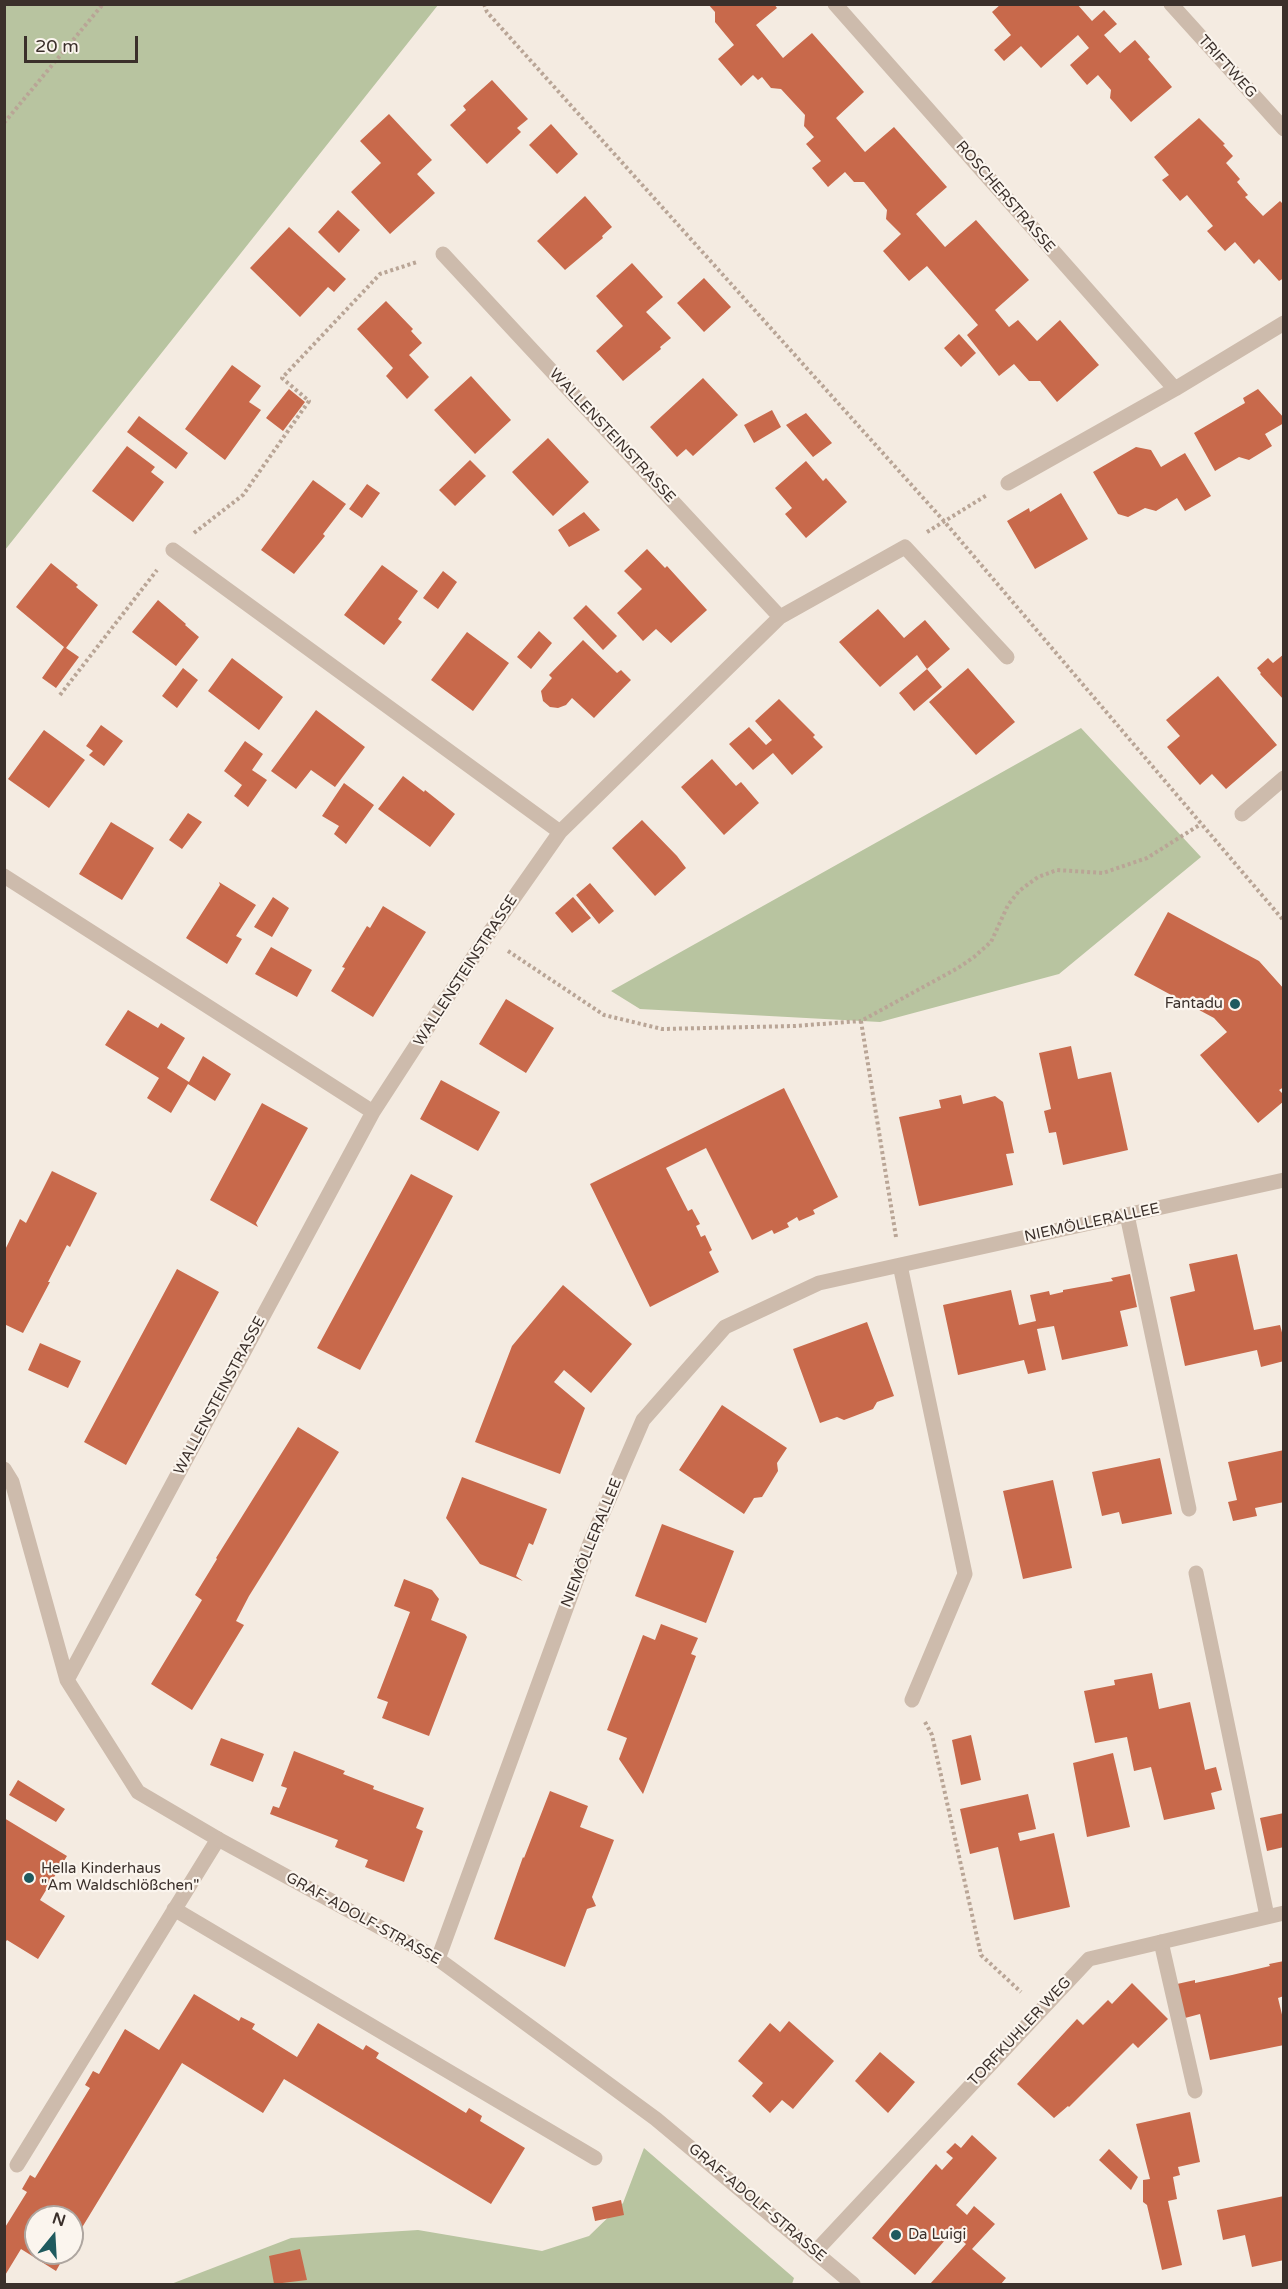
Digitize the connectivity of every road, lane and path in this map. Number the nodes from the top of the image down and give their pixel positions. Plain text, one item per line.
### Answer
1 (103, 4) edge
2 (484, 4) edge
3 (836, 4) edge
4 (1171, 4) edge
5 (4, 123) edge
6 (1284, 129) edge
7 (443, 254) joint
8 (1284, 323) edge
9 (1175, 389) junction
10 (1008, 483) joint
11 (943, 520) junction
12 (905, 547) junction
13 (173, 550) junction
14 (780, 617) junction
15 (1007, 657) dead end
16 (60, 695) dead end
17 (1284, 777) edge
18 (1242, 814) dead end
19 (1201, 824) junction
20 (560, 832) junction
21 (4, 876) edge
22 (1284, 921) edge
23 (487, 936) junction
24 (861, 1021) junction
25 (373, 1112) junction
26 (1284, 1180) edge
27 (1126, 1215) junction
28 (900, 1265) junction
29 (4, 1469) edge
30 (1189, 1509) dead end
31 (1196, 1573) dead end
32 (67, 1680) junction
33 (912, 1700) joint
34 (218, 1839) junction
35 (174, 1909) junction
36 (1284, 1913) edge
37 (1268, 1917) junction
38 (1161, 1942) junction
39 (438, 1959) junction
40 (1041, 2010) junction
41 (1195, 2091) dead end
42 (595, 2157) dead end
43 (17, 2165) dead end
44 (815, 2252) junction
45 (853, 2284) edge

1 - 5 path
2 - 11 path
3 - 9 street, ROSCHERSTRASSE
4 - 6 street, TRIFTWEG
7 - 13 path
7 - 14 street, WALLENSTEINSTRASSE
8 - 9 street
9 - 10 street
10 - 11 path
11 - 12 path
11 - 19 path
12 - 14 street, WALLENSTEINSTRASSE
12 - 15 street
13 - 16 path
13 - 20 street
14 - 20 street, WALLENSTEINSTRASSE
17 - 18 street
19 - 22 path
19 - 24 path
20 - 23 street, WALLENSTEINSTRASSE
21 - 25 street
23 - 24 path
23 - 25 street, WALLENSTEINSTRASSE
24 - 28 path
25 - 32 street, WALLENSTEINSTRASSE
26 - 27 street, NIEMÖLLERALLEE
27 - 28 street, NIEMÖLLERALLEE
27 - 30 street
28 - 33 street
28 - 39 street, NIEMÖLLERALLEE
29 - 32 street, GRAF-ADOLF-STRASSE
31 - 37 street
32 - 34 street, GRAF-ADOLF-STRASSE
33 - 40 path
34 - 35 street
34 - 39 street, GRAF-ADOLF-STRASSE
35 - 42 street
35 - 43 street
36 - 37 street, TORFKUHLER WEG
37 - 38 street, TORFKUHLER WEG
38 - 40 street, TORFKUHLER WEG
38 - 41 street
39 - 44 street, GRAF-ADOLF-STRASSE
40 - 44 street, TORFKUHLER WEG
44 - 45 street, GRAF-ADOLF-STRASSE

